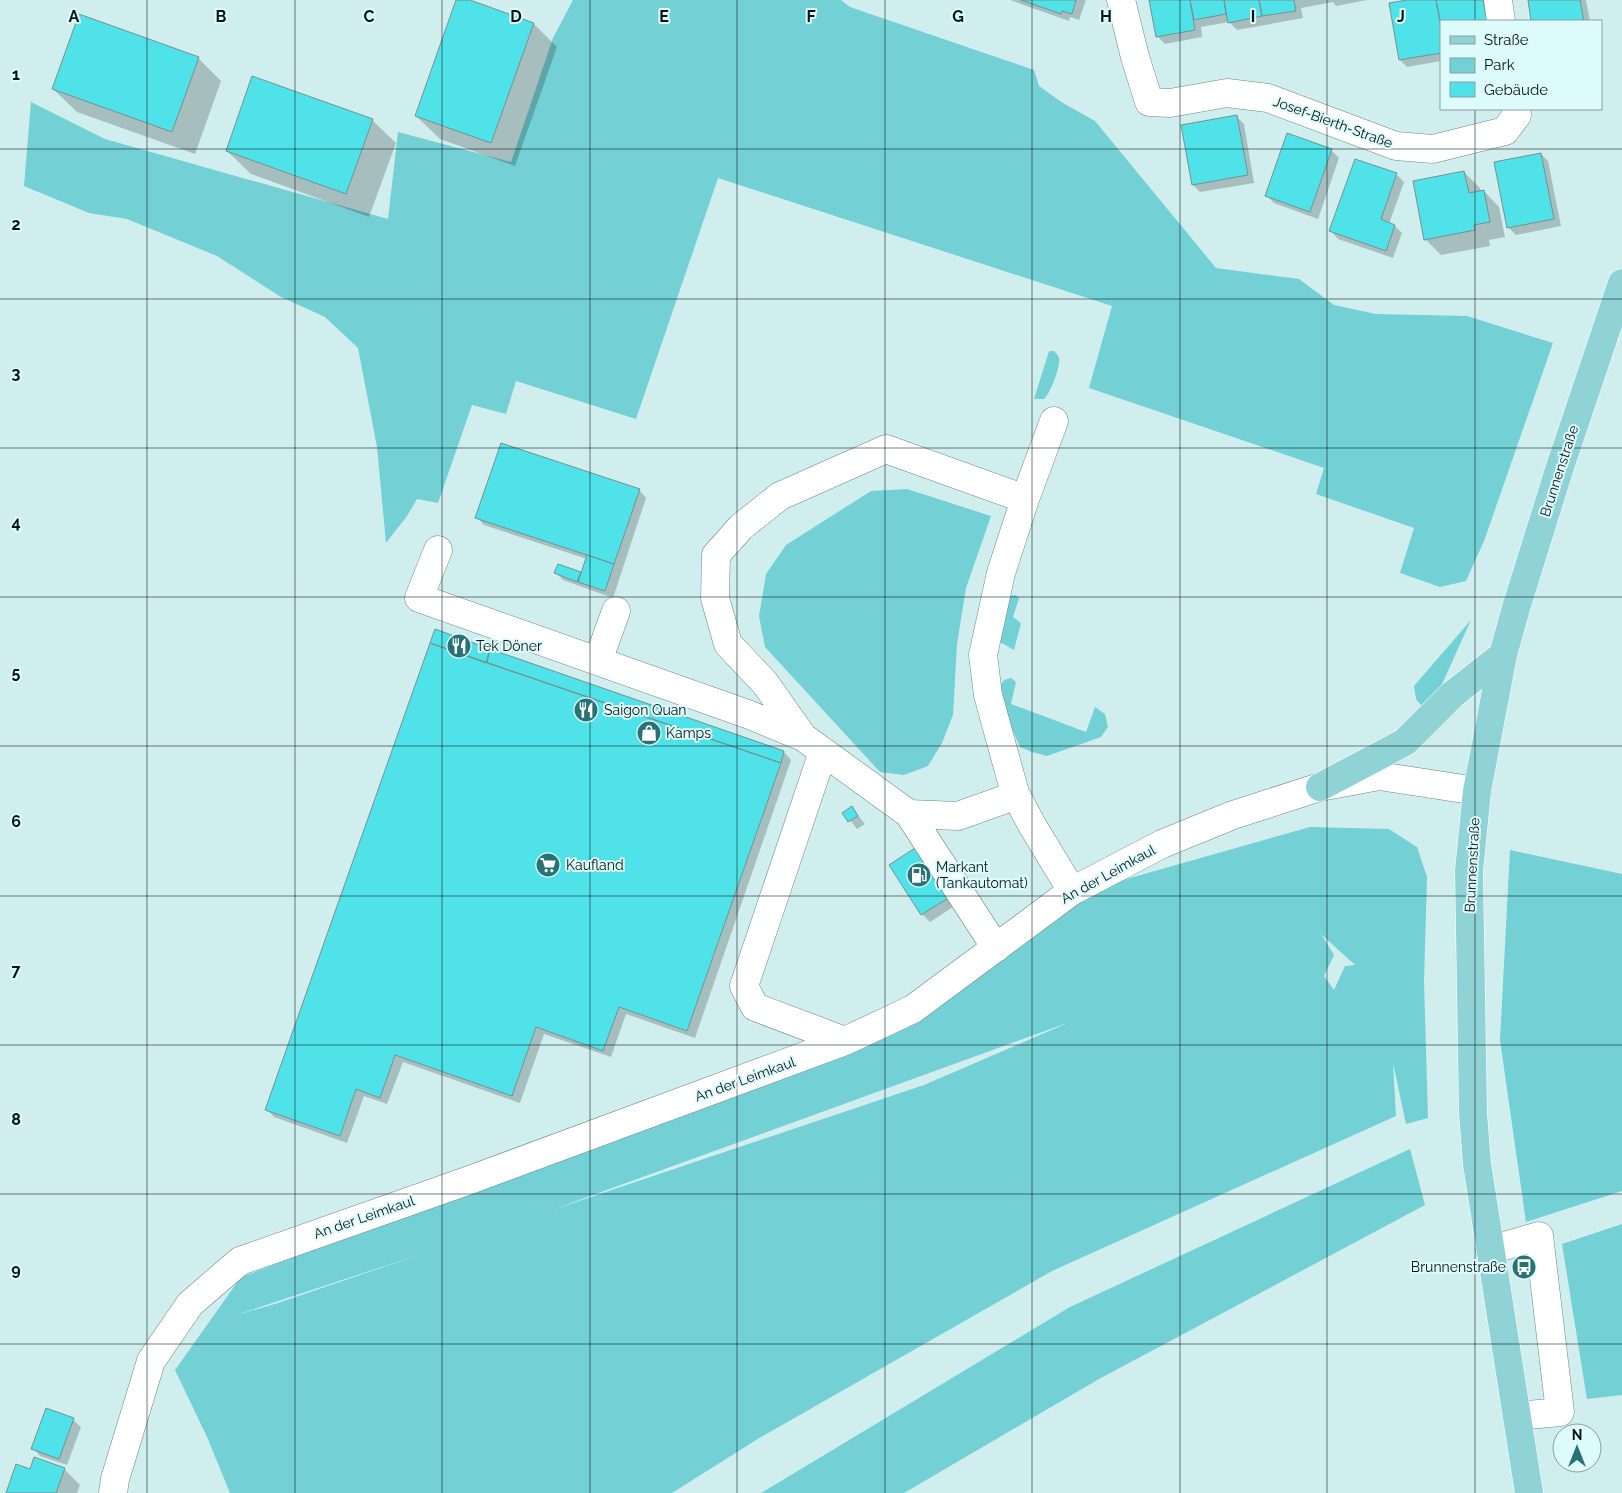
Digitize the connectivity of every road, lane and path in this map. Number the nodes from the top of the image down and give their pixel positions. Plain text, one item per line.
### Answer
1 (1121, 0) edge
2 (1498, 0) edge
3 (1501, 20) edge
4 (1516, 110) edge
5 (1622, 283) edge
6 (1054, 421) dead end
7 (1025, 499) junction
8 (438, 550) dead end
9 (616, 611) dead end
10 (1503, 655) junction
11 (598, 661) junction
12 (813, 744) junction
13 (1320, 787) junction
14 (1477, 790) junction
15 (1015, 793) junction
16 (909, 814) junction
17 (1072, 891) junction
18 (996, 948) junction
19 (846, 1041) junction
20 (1490, 1250) junction
21 (1517, 1416) junction
22 (113, 1493) edge
23 (1529, 1493) edge

1 - 4 street, Josef-Bierth-Straße
2 - 3 street
5 - 10 main road, Brunnenstraße
6 - 7 street
7 - 12 street
7 - 15 street
8 - 11 street
9 - 11 street
10 - 13 main road
10 - 14 main road, Brunnenstraße
11 - 12 street
12 - 16 street
12 - 19 street
13 - 14 street, An der Leimkaul
13 - 17 street, An der Leimkaul
14 - 20 main road, Brunnenstraße
15 - 16 street
15 - 17 street
16 - 18 street
17 - 18 street, An der Leimkaul
18 - 19 street, An der Leimkaul
19 - 22 street, An der Leimkaul
20 - 21 main road, Brunnenstraße
20 - 21 street
21 - 23 main road, Brunnenstraße

